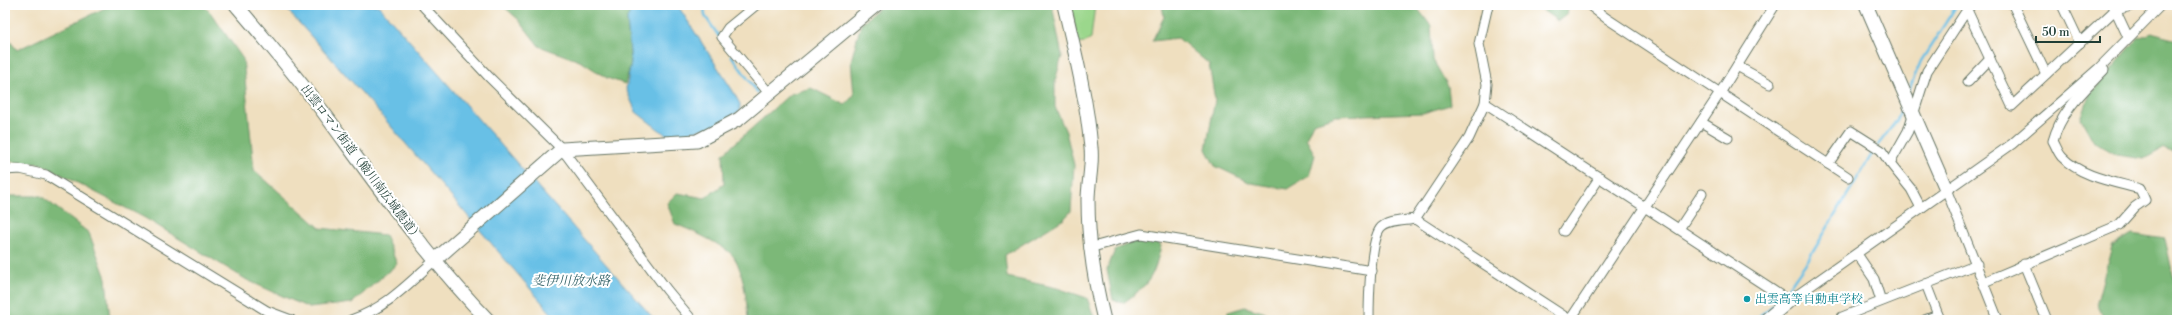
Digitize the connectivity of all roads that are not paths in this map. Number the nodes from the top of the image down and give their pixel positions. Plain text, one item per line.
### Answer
1 (236, 5) edge
2 (422, 5) edge
3 (756, 5) edge
4 (876, 5) edge
5 (1064, 5) edge
6 (1488, 5) edge
7 (1589, 5) edge
8 (1775, 5) edge
9 (1866, 5) edge
10 (2013, 5) edge
11 (2062, 5) edge
12 (2134, 5) edge
13 (2161, 5) edge
14 (2114, 7) edge
15 (1969, 8) edge
16 (2128, 37) junction
17 (2080, 43) junction
18 (2120, 45) junction
19 (1990, 59) junction
20 (1737, 66) junction
21 (2046, 74) junction
22 (1968, 82) dead end
23 (1770, 84) dead end
24 (769, 93) junction
25 (1720, 93) junction
26 (1486, 103) junction
27 (1913, 114) junction
28 (1701, 122) junction
29 (1728, 138) dead end
30 (562, 149) junction
31 (1890, 163) junction
32 (1828, 164) junction
33 (5, 170) edge
34 (1600, 177) junction
35 (1848, 177) dead end
36 (1946, 190) junction
37 (1702, 194) dead end
38 (1645, 207) junction
39 (1921, 208) junction
40 (1415, 219) junction
41 (1678, 229) junction
42 (1564, 231) dead end
43 (1089, 248) junction
44 (1857, 254) junction
45 (435, 260) junction
46 (1977, 264) junction
47 (2024, 264) junction
48 (1372, 271) junction
49 (1984, 282) junction
50 (1926, 284) junction
51 (1789, 301) junction
52 (1882, 302) junction
53 (1939, 317) edge
54 (291, 320) edge
55 (351, 320) edge
56 (488, 320) edge
57 (692, 320) edge
58 (1104, 320) edge
59 (1369, 320) edge
60 (1570, 320) edge
61 (1766, 320) edge
62 (1842, 320) edge
63 (1925, 320) edge
64 (1998, 320) edge
65 (2046, 320) edge

1 - 45 street, 出雲ロマン街道（簸川南広域農道）
2 - 30 street
3 - 24 street
4 - 24 street
5 - 43 street
6 - 26 street
7 - 25 street
8 - 20 street
9 - 27 street
10 - 21 street
11 - 17 street
12 - 14 street
13 - 16 street
14 - 16 street
14 - 17 street
15 - 19 street
15 - 27 street
16 - 18 street
17 - 21 street
18 - 36 street
18 - 47 street
19 - 21 street
19 - 22 street
20 - 23 street
20 - 25 street
24 - 30 street
25 - 28 street
25 - 32 street
26 - 34 street
26 - 40 street
27 - 31 street
27 - 36 street
28 - 29 street
28 - 38 street
30 - 45 street
30 - 57 street
31 - 32 street
31 - 39 street
32 - 35 street
33 - 54 street
34 - 38 street
34 - 42 street
36 - 39 street
36 - 46 street
37 - 41 street
38 - 41 street
38 - 60 street
39 - 44 street
40 - 48 street
40 - 60 street
41 - 51 street
43 - 48 street
43 - 58 street
44 - 51 street
44 - 52 street
45 - 55 street
45 - 56 street, 出雲ロマン街道（簸川南広域農道）
46 - 49 street
46 - 50 street
47 - 49 street
47 - 65 street
48 - 59 street
49 - 64 street
50 - 52 street
50 - 53 street
51 - 61 street
52 - 62 street
53 - 63 street

